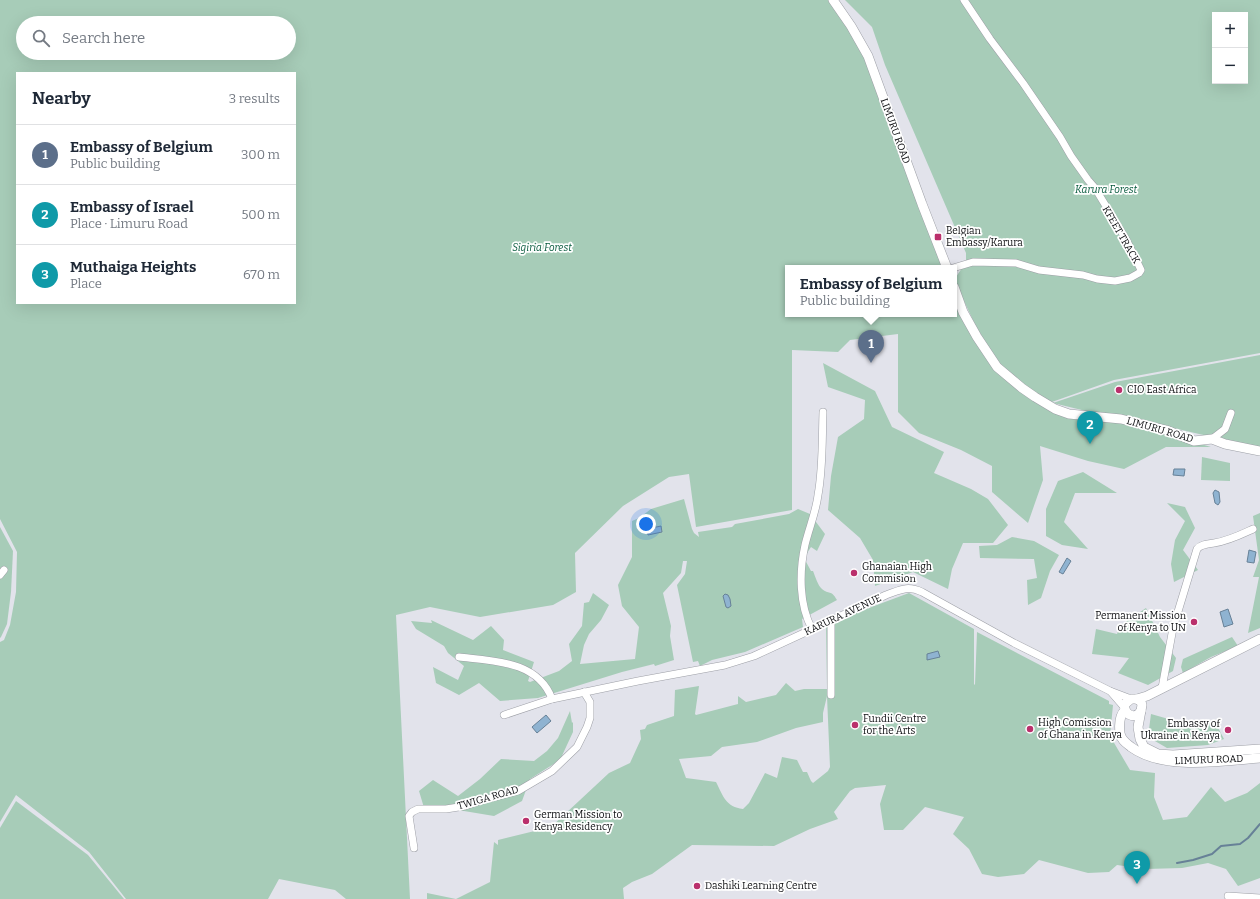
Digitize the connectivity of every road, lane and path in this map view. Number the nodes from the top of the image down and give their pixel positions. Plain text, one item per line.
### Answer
1 (833, 0) edge
2 (964, 0) edge
3 (946, 265) edge
4 (957, 267) edge
5 (957, 295) edge
6 (823, 412) dead end
7 (1231, 413) dead end
8 (1212, 439) junction
9 (1260, 451) edge
10 (1253, 529) dead end
11 (831, 620) junction
12 (812, 629) junction
13 (1260, 639) edge
14 (1260, 643) edge
15 (459, 657) dead end
16 (1162, 688) junction
17 (1110, 691) junction
18 (584, 692) junction
19 (831, 695) dead end
20 (555, 698) junction
21 (1134, 699) junction
22 (1125, 708) junction
23 (1142, 710) junction
24 (504, 715) dead end
25 (1260, 749) edge
26 (1260, 758) edge
27 (414, 848) dead end
28 (1228, 896) dead end
29 (1260, 898) edge

1 - 3 main road, LIMURU ROAD
2 - 4 street, KFEET TRACK
5 - 8 main road, LIMURU ROAD
6 - 12 street
7 - 8 street
8 - 9 main road, LIMURU ROAD
10 - 16 street
11 - 12 street, KARURA AVENUE
11 - 17 street, KARURA AVENUE
11 - 19 street
12 - 18 street, KARURA AVENUE
13 - 16 main road
14 - 23 main road
15 - 20 street
16 - 21 main road
17 - 21 street, KARURA AVENUE
17 - 22 street, KARURA AVENUE
18 - 20 street, KARURA AVENUE
18 - 27 street, TWIGA ROAD
20 - 24 street, KARURA AVENUE
21 - 22 main road
21 - 23 main road
22 - 23 main road
22 - 26 main road, LIMURU ROAD
23 - 25 main road
28 - 29 street

